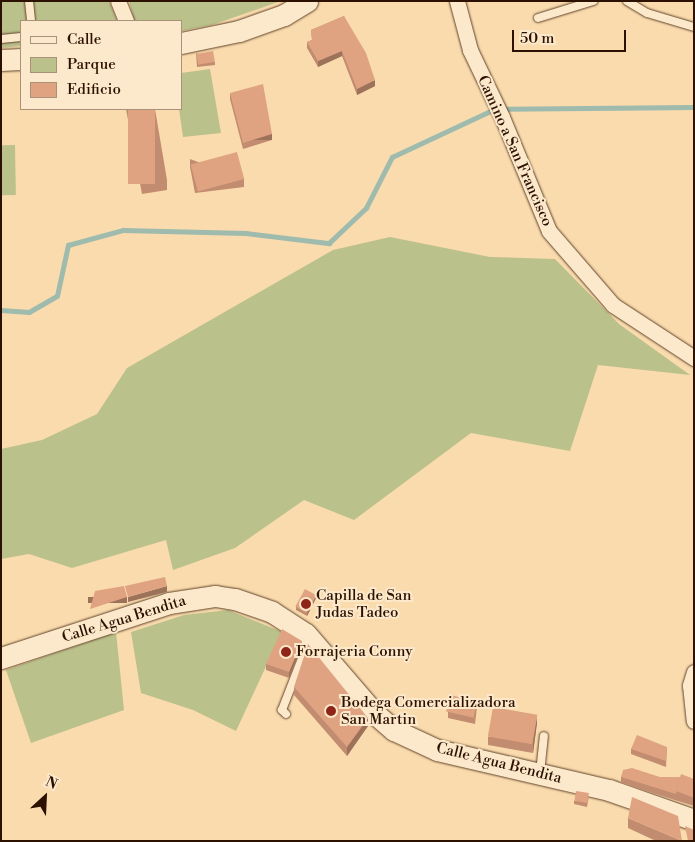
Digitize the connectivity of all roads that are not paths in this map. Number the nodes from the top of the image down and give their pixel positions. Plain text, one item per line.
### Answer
1 (29, 1) edge
2 (118, 1) edge
3 (307, 1) edge
4 (457, 1) edge
5 (593, 1) edge
6 (627, 1) edge
7 (538, 18) dead end
8 (31, 20) edge
9 (126, 20) edge
10 (694, 27) edge
11 (20, 37) edge
12 (1, 39) edge
13 (182, 43) edge
14 (20, 59) edge
15 (1, 60) edge
16 (694, 358) edge
17 (306, 648) edge
18 (1, 658) edge
19 (694, 672) edge
20 (286, 714) dead end
21 (694, 721) edge
22 (544, 736) dead end
23 (540, 773) junction
24 (694, 820) edge

1 - 8 lane
2 - 9 street
3 - 13 main road
4 - 16 street, Camino a San Francisco
5 - 7 lane
6 - 10 lane
11 - 12 lane
14 - 15 main road
17 - 20 lane
18 - 23 main road, Calle Agua Bendita
19 - 21 street
22 - 23 lane
23 - 24 main road, Calle Agua Bendita

